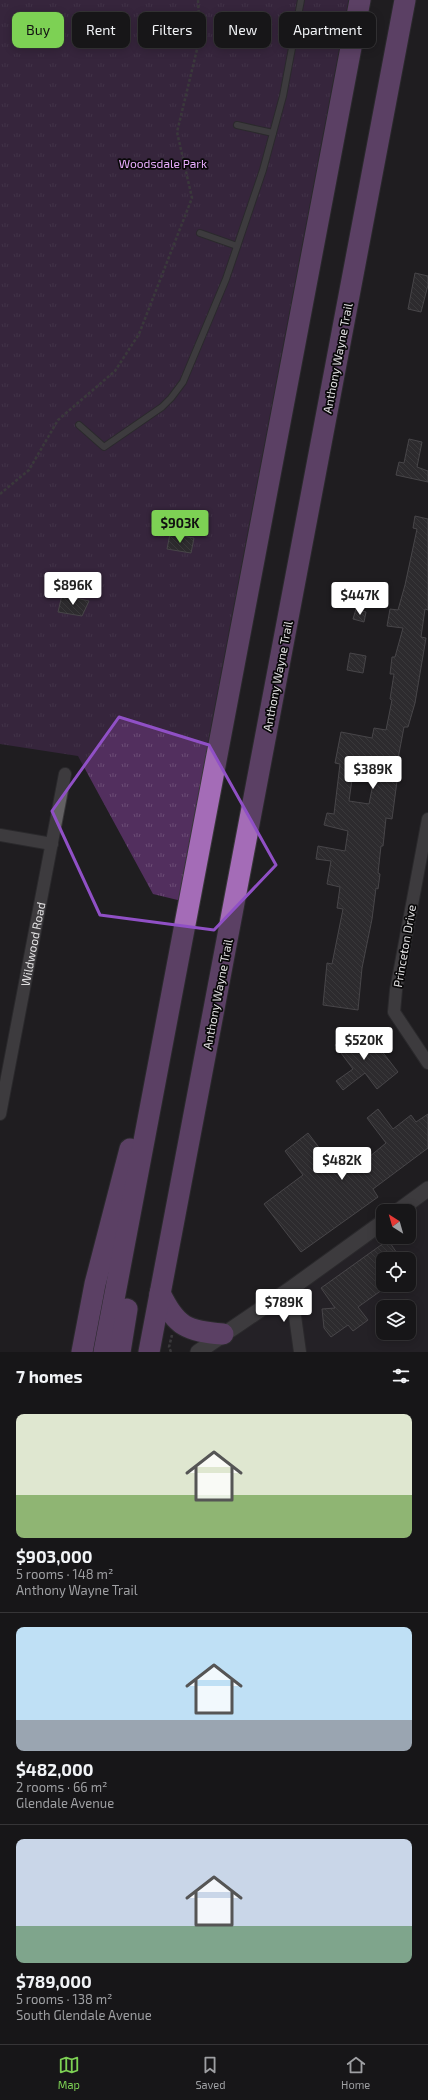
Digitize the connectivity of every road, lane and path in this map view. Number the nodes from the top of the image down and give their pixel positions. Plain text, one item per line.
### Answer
1 (198, 0) edge
2 (301, 0) edge
3 (360, 0) edge
4 (405, 0) edge
5 (237, 125) dead end
6 (273, 133) junction
7 (200, 233) dead end
8 (237, 246) junction
9 (79, 425) dead end
10 (0, 494) edge
11 (65, 774) dead end
12 (428, 818) edge
13 (0, 835) edge
14 (52, 844) junction
15 (169, 1014) junction
16 (428, 1063) edge
17 (0, 1114) edge
18 (145, 1138) junction
19 (428, 1189) edge
20 (408, 1204) edge
21 (376, 1227) edge
22 (289, 1290) junction
23 (160, 1294) junction
24 (173, 1332) dead end
25 (223, 1334) junction
26 (82, 1352) edge
27 (104, 1352) edge
28 (120, 1352) edge
29 (149, 1352) edge
30 (171, 1352) edge
31 (198, 1352) edge
32 (300, 1352) edge

1 - 10 path
2 - 6 lane
3 - 15 highway
4 - 23 highway, Anthony Wayne Trail
5 - 6 lane
6 - 8 lane
7 - 8 lane
8 - 9 lane
11 - 14 street, Wildwood Road
12 - 16 street, Princeton Drive
13 - 14 street
14 - 17 street, Wildwood Road
15 - 18 highway
15 - 26 highway
18 - 27 highway
18 - 28 highway
19 - 20 street
21 - 22 street
22 - 25 street
22 - 32 street
23 - 25 highway
23 - 29 highway, Anthony Wayne Trail
24 - 30 path
25 - 31 street

